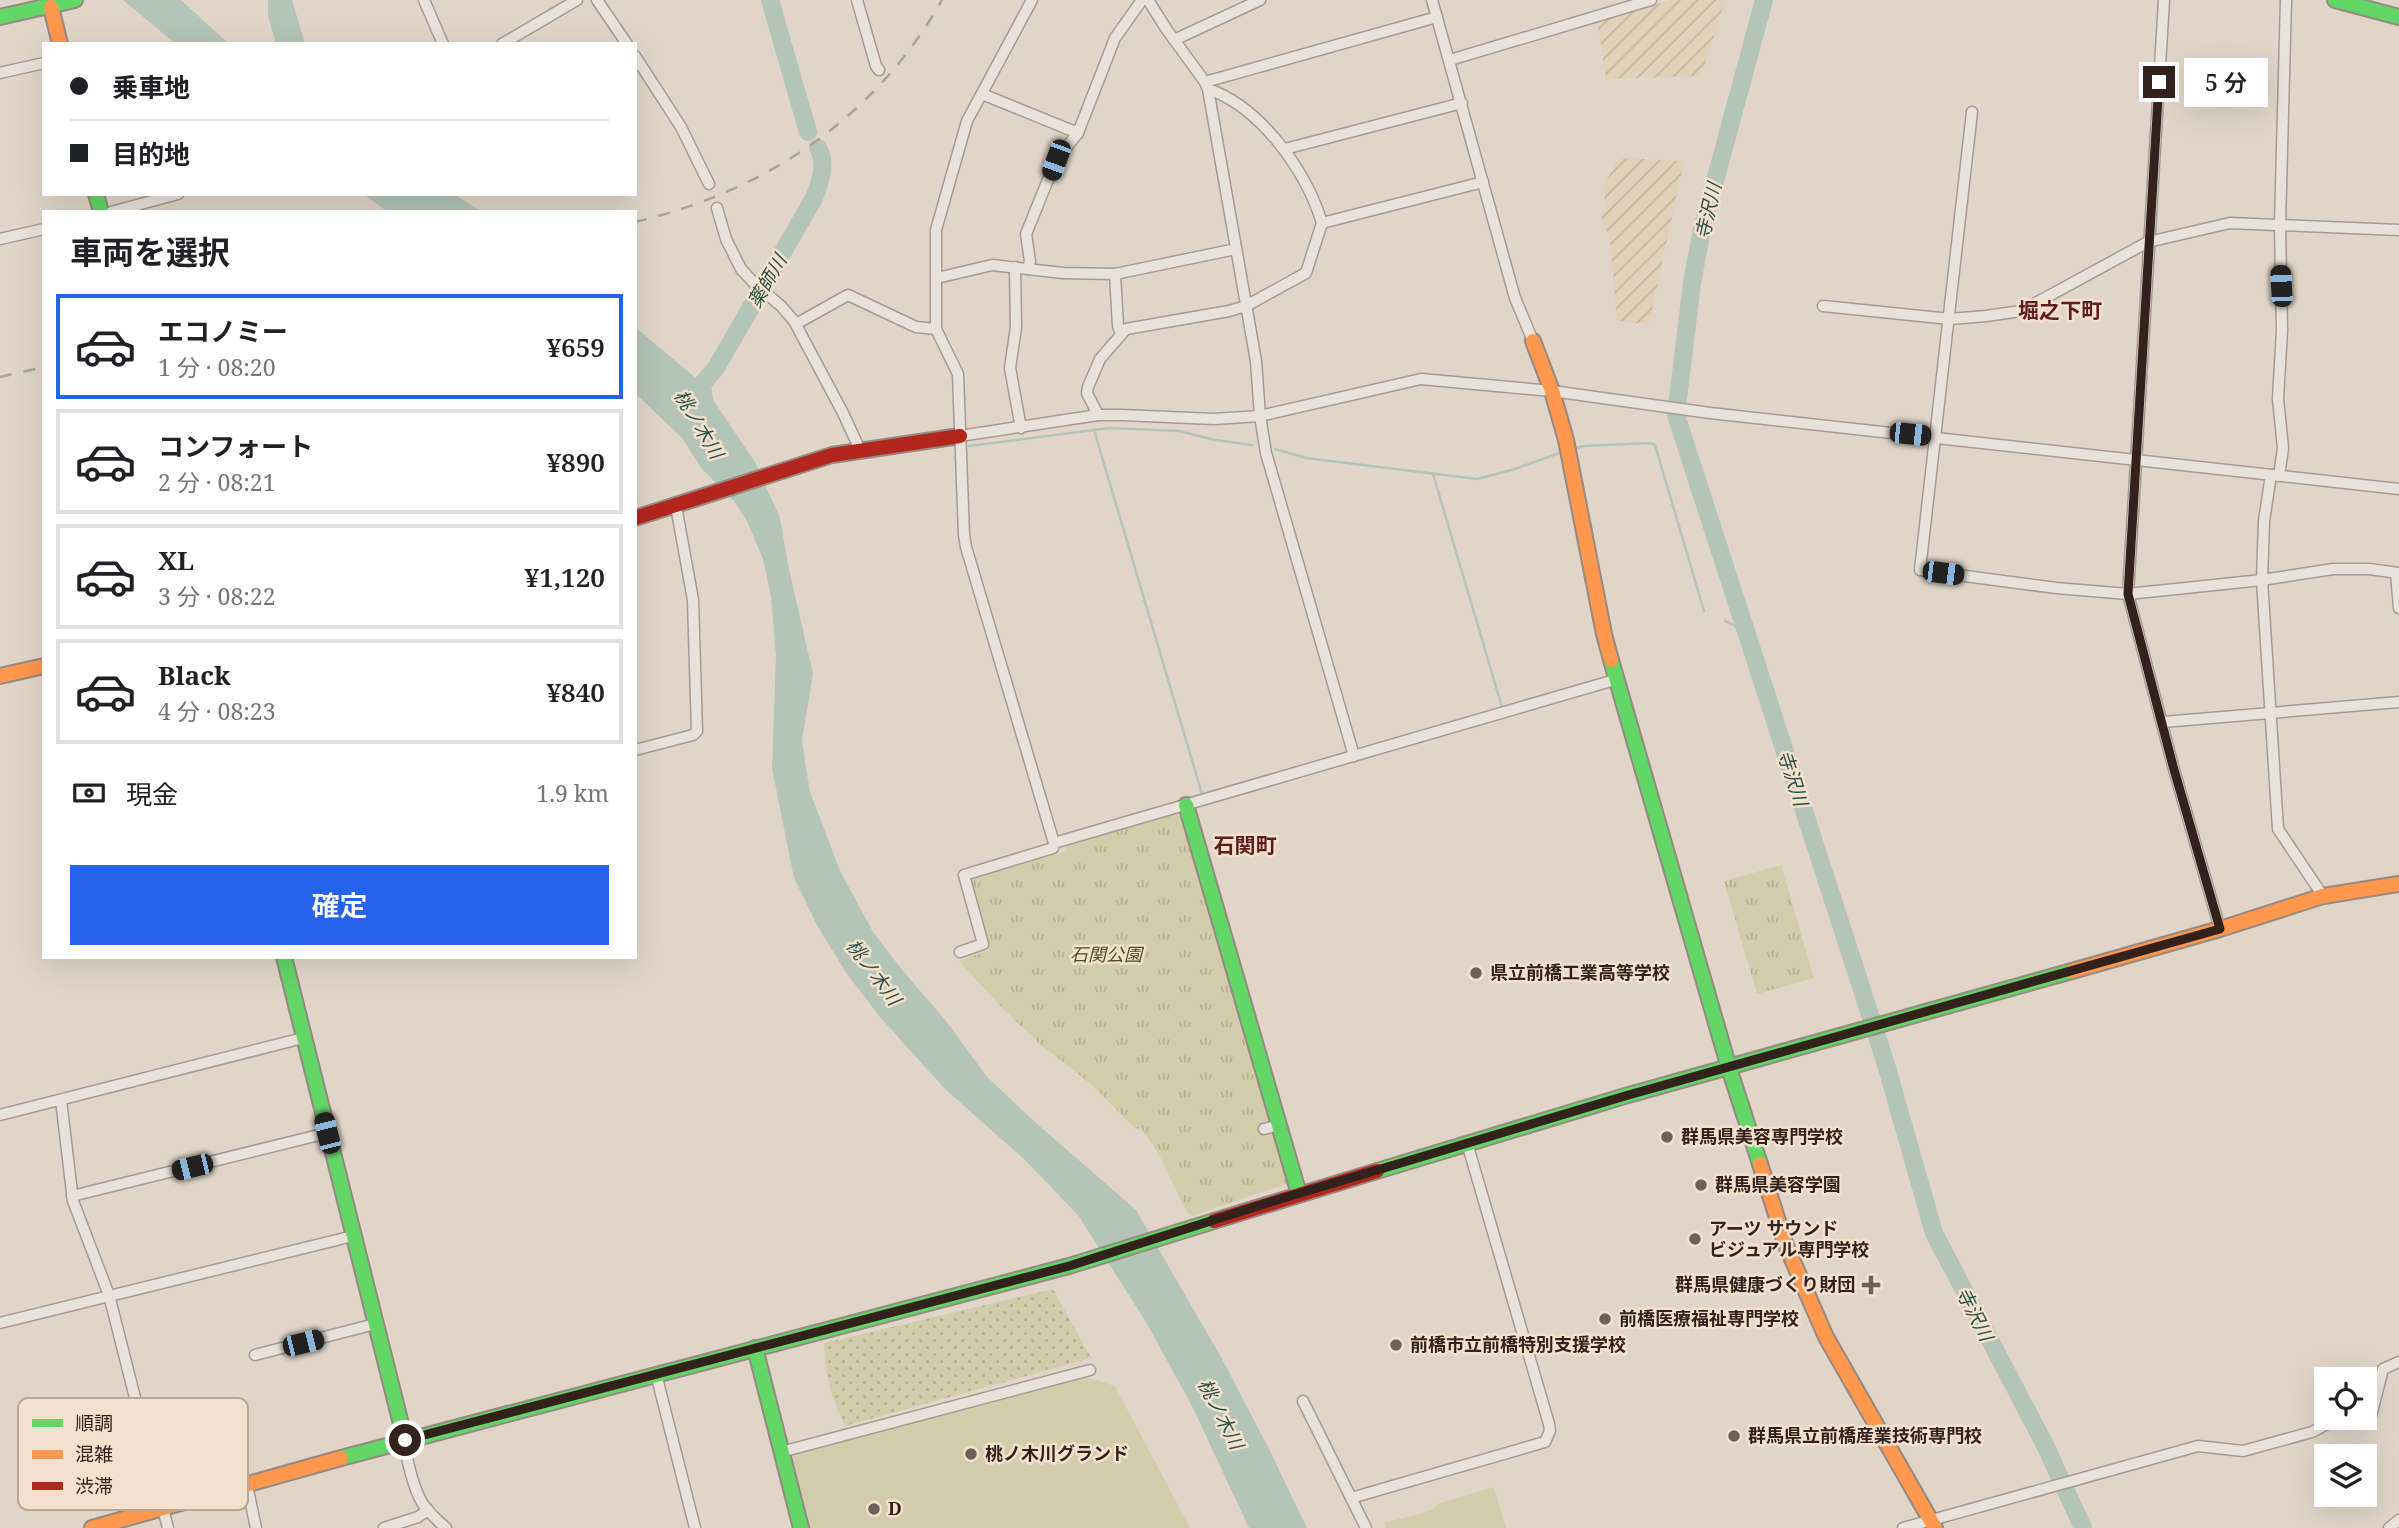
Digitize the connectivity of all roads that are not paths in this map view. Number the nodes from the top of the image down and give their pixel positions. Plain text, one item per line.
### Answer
1 (75, 0) edge
2 (424, 0) edge
3 (577, 0) edge
4 (597, 0) edge
5 (858, 0) edge
6 (1032, 0) edge
7 (1142, 0) edge
8 (1148, 0) edge
9 (1260, 0) edge
10 (1433, 0) edge
11 (1651, 0) edge
12 (2164, 0) edge
13 (2286, 0) edge
14 (2335, 0) edge
15 (51, 7) junction
16 (2399, 16) edge
17 (0, 17) edge
18 (1437, 17) junction
19 (1174, 40) junction
20 (60, 42) edge
21 (442, 42) edge
22 (505, 42) edge
23 (626, 42) edge
24 (637, 59) edge
25 (1450, 60) junction
26 (42, 64) edge
27 (879, 70) dead end
28 (0, 74) edge
29 (1207, 85) junction
30 (982, 94) junction
31 (1462, 103) junction
32 (1972, 112) dead end
33 (1078, 133) junction
34 (1285, 149) junction
35 (1483, 182) junction
36 (709, 184) dead end
37 (171, 196) edge
38 (716, 208) dead end
39 (118, 210) edge
40 (1322, 223) junction
41 (2280, 224) junction
42 (42, 229) edge
43 (2399, 230) edge
44 (0, 239) edge
45 (2148, 242) junction
46 (1236, 250) junction
47 (1015, 267) junction
48 (1028, 269) junction
49 (1115, 274) junction
50 (937, 278) junction
51 (1246, 306) junction
52 (1823, 306) dead end
53 (1950, 319) junction
54 (796, 324) junction
55 (936, 329) junction
56 (1121, 333) junction
57 (1533, 341) joint
58 (1552, 391) junction
59 (1098, 415) junction
60 (1260, 416) junction
61 (1021, 428) junction
62 (960, 436) junction
63 (1935, 437) junction
64 (860, 450) junction
65 (2135, 459) junction
66 (2275, 476) junction
67 (2399, 489) edge
68 (681, 504) junction
69 (637, 517) edge
70 (2397, 573) edge
71 (2262, 580) junction
72 (2128, 594) junction
73 (2399, 608) edge
74 (42, 666) edge
75 (0, 676) edge
76 (1618, 679) junction
77 (2399, 702) edge
78 (2270, 713) junction
79 (2163, 722) junction
80 (637, 749) edge
81 (1354, 756) junction
82 (1186, 805) junction
83 (1054, 843) junction
84 (2399, 884) edge
85 (2323, 896) junction
86 (2220, 929) junction
87 (960, 952) dead end
88 (284, 959) edge
89 (303, 1038) junction
90 (1729, 1068) junction
91 (61, 1100) junction
92 (0, 1115) edge
93 (1279, 1125) junction
94 (1265, 1129) dead end
95 (327, 1133) junction
96 (1468, 1143) junction
97 (1299, 1194) junction
98 (72, 1196) junction
99 (353, 1236) junction
100 (109, 1295) junction
101 (0, 1323) edge
102 (375, 1324) junction
103 (755, 1348) junction
104 (255, 1355) dead end
105 (2399, 1362) edge
106 (1090, 1370) dead end
107 (656, 1374) junction
108 (136, 1398) edge
109 (1303, 1401) dead end
110 (405, 1440) junction
111 (781, 1452) junction
112 (248, 1485) edge
113 (248, 1490) edge
114 (1351, 1498) junction
115 (157, 1510) edge
116 (164, 1510) edge
117 (428, 1510) junction
118 (2399, 1520) edge
119 (1932, 1524) edge
120 (92, 1528) edge
121 (168, 1528) edge
122 (256, 1528) edge
123 (384, 1528) edge
124 (446, 1528) edge
125 (695, 1528) edge
126 (801, 1528) edge
127 (1366, 1528) edge
128 (1903, 1528) edge
129 (2389, 1528) edge

1 - 15 street
2 - 21 street
3 - 22 street
4 - 23 street
5 - 27 street
6 - 30 street
7 - 33 street
8 - 19 street
9 - 19 street
10 - 18 street
11 - 25 street
12 - 45 street
13 - 41 street
14 - 16 street
15 - 17 street
15 - 20 street
18 - 25 street
18 - 29 street
19 - 29 street
24 - 36 street
25 - 31 street
26 - 28 street
29 - 34 street
29 - 46 street
30 - 33 street
30 - 50 street
31 - 34 street
31 - 35 street
32 - 53 street
33 - 48 street
34 - 40 street
35 - 40 street
35 - 57 street
37 - 39 street
38 - 54 street
40 - 51 street
41 - 43 street
41 - 45 street
41 - 66 street
42 - 44 street
45 - 53 street
45 - 65 street
46 - 49 street
46 - 51 street
47 - 48 street
47 - 50 street
47 - 61 street
48 - 49 street
49 - 56 street
50 - 55 street
51 - 56 street
51 - 60 street
52 - 53 street
53 - 63 street
54 - 55 street
54 - 64 street
55 - 62 street
56 - 59 street
57 - 58 street
58 - 60 street
58 - 63 street
58 - 76 street
59 - 60 street
59 - 61 street
60 - 81 street
61 - 62 street
62 - 64 street
62 - 83 street
63 - 65 street
63 - 72 street
64 - 68 street
65 - 66 street
65 - 72 street
66 - 67 street
66 - 71 street
68 - 69 street
68 - 80 street
70 - 71 street
70 - 73 street
71 - 72 street
71 - 78 street
72 - 79 street
74 - 75 street
76 - 81 street
76 - 90 street
77 - 78 street
78 - 79 street
78 - 85 street
79 - 86 street
81 - 82 street
82 - 83 street
82 - 93 street
83 - 87 street
84 - 85 street
85 - 86 street
86 - 90 street
88 - 89 street
89 - 91 street
89 - 95 street
90 - 96 street
90 - 119 street
91 - 92 street
91 - 98 street
93 - 94 street
93 - 97 street
95 - 98 street
95 - 99 street
96 - 97 street
96 - 114 street
97 - 103 street
98 - 100 street
99 - 100 street
99 - 102 street
100 - 101 street
100 - 108 street
102 - 104 street
102 - 110 street
103 - 107 street
103 - 111 street
105 - 119 street
106 - 111 street
107 - 110 street
107 - 125 street
109 - 114 street
110 - 112 street
110 - 117 street
111 - 126 street
113 - 122 street
114 - 127 street
115 - 120 street
116 - 121 street
117 - 123 street
117 - 124 street
118 - 129 street
119 - 128 street

